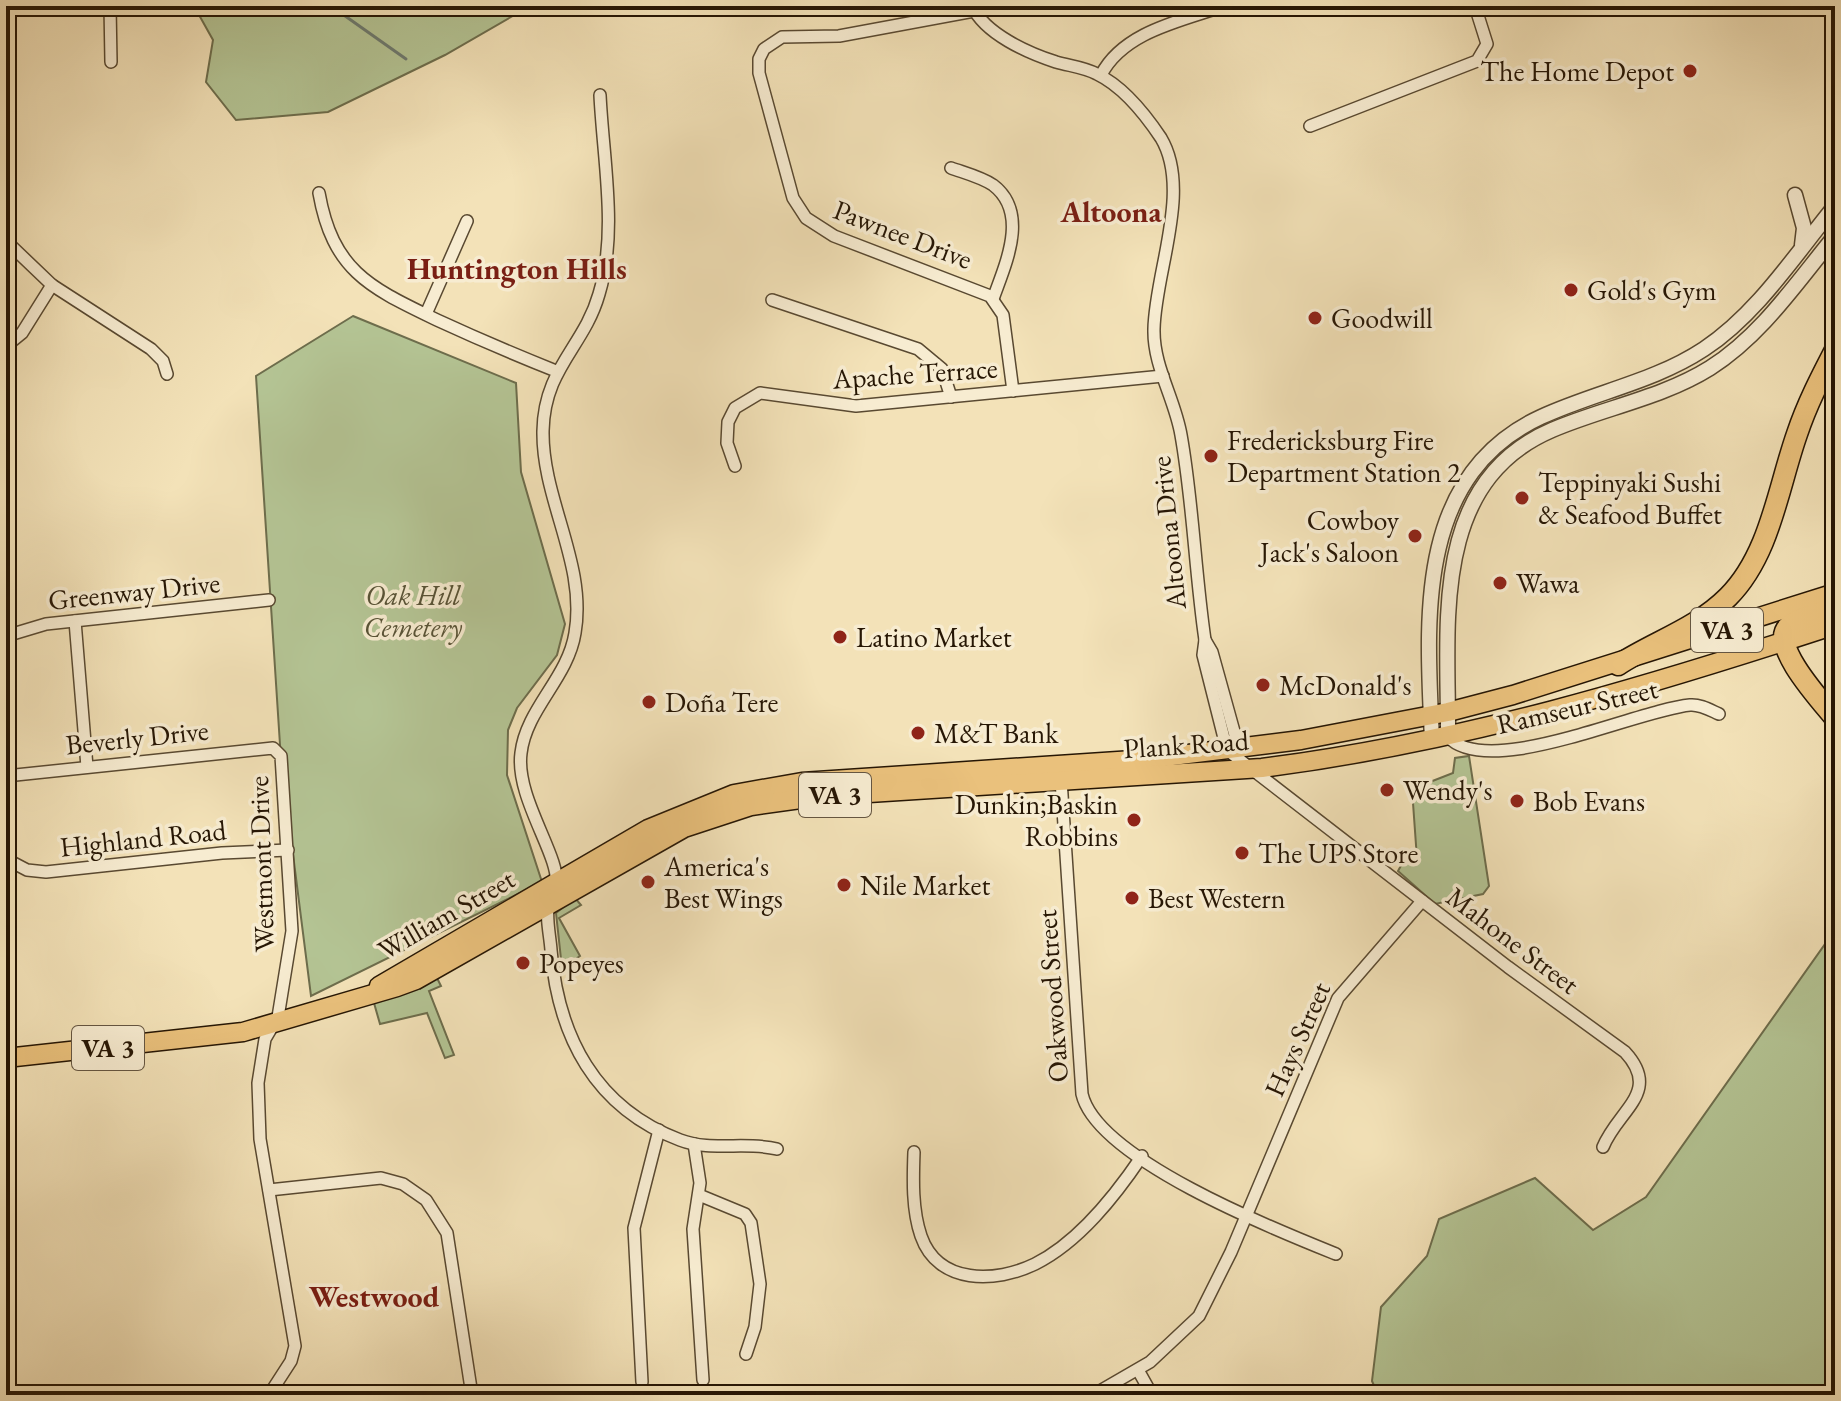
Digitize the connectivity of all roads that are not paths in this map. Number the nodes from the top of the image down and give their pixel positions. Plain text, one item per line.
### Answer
1 (110, 6) edge
2 (1224, 6) edge
3 (1475, 6) edge
4 (973, 8) edge
5 (111, 62) dead end
6 (1101, 75) junction
7 (600, 95) dead end
8 (1310, 126) dead end
9 (951, 168) dead end
10 (319, 193) dead end
11 (1795, 195) dead end
12 (1835, 206) edge
13 (467, 221) dead end
14 (1835, 236) edge
15 (6, 241) edge
16 (1802, 247) junction
17 (52, 285) junction
18 (993, 299) junction
19 (772, 300) dead end
20 (426, 314) junction
21 (6, 346) edge
22 (1835, 350) edge
23 (556, 371) junction
24 (167, 374) dead end
25 (1163, 376) junction
26 (1013, 391) junction
27 (951, 397) junction
28 (735, 466) dead end
29 (1835, 593) edge
30 (269, 600) dead end
31 (1835, 608) edge
32 (75, 621) junction
33 (1835, 625) edge
34 (6, 636) edge
35 (1784, 642) junction
36 (1618, 665) junction
37 (1440, 713) junction
38 (1719, 714) dead end
39 (1835, 718) edge
40 (1440, 738) junction
41 (273, 748) joint
42 (1232, 749) junction
43 (87, 767) junction
44 (1022, 767) junction
45 (1247, 768) junction
46 (975, 770) junction
47 (6, 776) edge
48 (1061, 780) junction
49 (1002, 784) junction
50 (947, 788) junction
51 (288, 850) junction
52 (6, 859) edge
53 (557, 882) junction
54 (1422, 901) junction
55 (547, 905) junction
56 (364, 996) junction
57 (271, 1025) junction
58 (6, 1058) edge
59 (659, 1130) junction
60 (694, 1144) junction
61 (1603, 1147) dead end
62 (777, 1149) dead end
63 (914, 1152) dead end
64 (1142, 1156) junction
65 (269, 1190) junction
66 (699, 1195) junction
67 (1245, 1217) junction
68 (1336, 1254) dead end
69 (746, 1354) dead end
70 (1138, 1370) junction
71 (703, 1380) dead end
72 (642, 1382) dead end
73 (269, 1395) edge
74 (472, 1395) edge
75 (1093, 1395) edge
76 (1152, 1395) edge

1 - 5 street
2 - 6 street
3 - 8 street
4 - 6 street, Altoona Drive
4 - 18 street, Pawnee Drive
6 - 25 street, Altoona Drive
7 - 23 street
9 - 18 street
10 - 20 street
11 - 16 street
12 - 16 street
13 - 20 street
14 - 37 street
15 - 17 street
16 - 37 street
17 - 21 street
17 - 24 street
18 - 26 street, Pawnee Drive
19 - 27 street
20 - 23 street
22 - 36 highway
23 - 53 street
25 - 26 street, Apache Terrace
25 - 42 street, Altoona Drive
26 - 27 street, Apache Terrace
27 - 28 street, Apache Terrace
29 - 36 highway, Plank Road / VA 3
30 - 32 street, Greenway Drive
31 - 35 highway
32 - 34 street, Greenway Drive
32 - 43 street
33 - 35 highway, Plank Road / VA 3
35 - 39 highway
35 - 40 highway, Plank Road / VA 3
36 - 37 highway, Plank Road / VA 3
37 - 40 street
37 - 42 highway, Plank Road / VA 3
38 - 40 street, Ramseur Street
40 - 45 highway, Plank Road / VA 3
41 - 43 street, Beverly Drive
41 - 51 street, Westmont Drive
42 - 44 highway, Plank Road / VA 3
42 - 45 street
43 - 47 street, Beverly Drive
44 - 46 highway, Plank Road / VA 3
44 - 49 highway
45 - 48 highway, Plank Road / VA 3
45 - 54 street, Mahone Street
46 - 50 highway
46 - 53 highway, Plank Road / VA 3
48 - 49 highway, Plank Road / VA 3
48 - 64 street, Oakwood Street
49 - 50 highway, Plank Road / VA 3
50 - 55 highway, Plank Road / VA 3
51 - 52 street, Highland Road
51 - 57 street, Westmont Drive
53 - 55 street
53 - 56 highway, William Street / VA 3
54 - 61 street, Mahone Street
54 - 67 street, Hays Street
55 - 56 highway, William Street / VA 3
55 - 59 street
56 - 57 highway, William Street / VA 3
57 - 58 highway, William Street / VA 3
57 - 65 street, Westmont Drive
59 - 60 street
59 - 72 street
60 - 62 street
60 - 66 street
63 - 64 street
64 - 67 street, Oakwood Street
65 - 73 street, Westmont Drive
65 - 74 street
66 - 69 street
66 - 71 street
67 - 68 street, Oakwood Street
67 - 70 street, Hays Street
70 - 75 street, Hays Street
70 - 76 street

